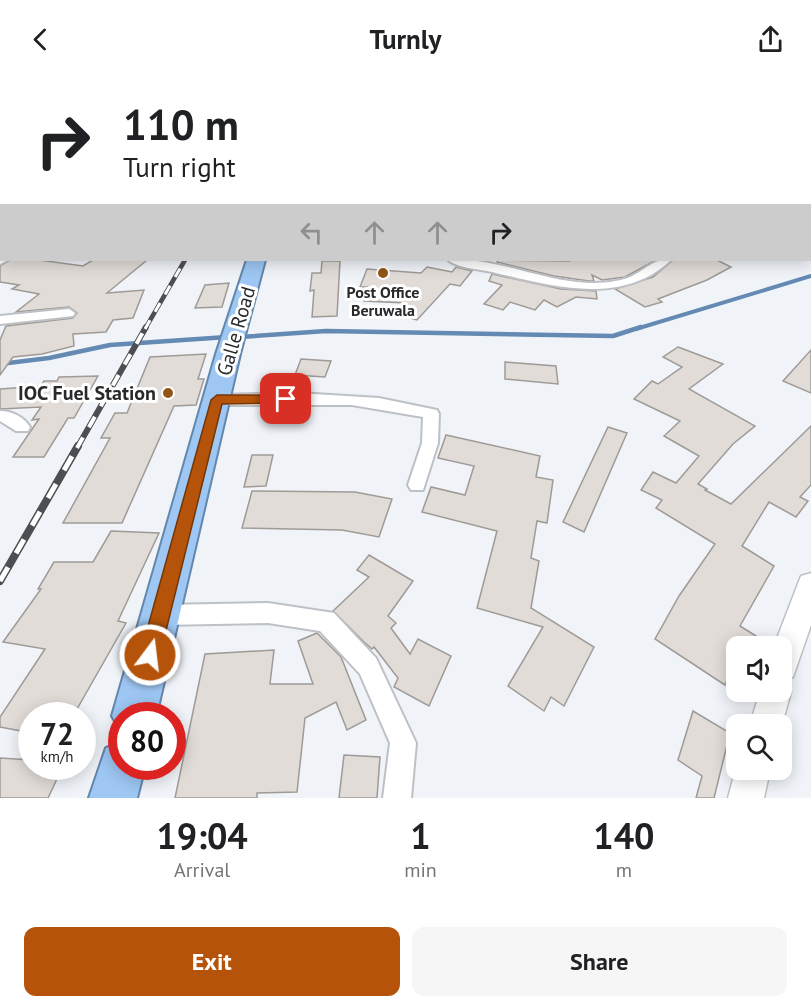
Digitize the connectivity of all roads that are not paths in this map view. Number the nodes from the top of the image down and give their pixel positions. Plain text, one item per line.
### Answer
1 (256, 261) edge
2 (458, 261) edge
3 (664, 261) edge
4 (69, 313) dead end
5 (0, 320) edge
6 (217, 400) junction
7 (0, 416) edge
8 (22, 427) dead end
9 (417, 485) dead end
10 (811, 585) edge
11 (160, 615) junction
12 (792, 638) edge
13 (138, 702) edge
14 (118, 780) edge
15 (750, 780) edge
16 (113, 798) edge
17 (397, 798) edge
18 (746, 798) edge

1 - 6 highway, Galle Road
2 - 3 street
4 - 5 street
6 - 9 street
6 - 11 highway, Galle Road
7 - 8 street
10 - 12 street
11 - 13 highway, Galle Road
11 - 17 street
14 - 16 highway
15 - 18 street

